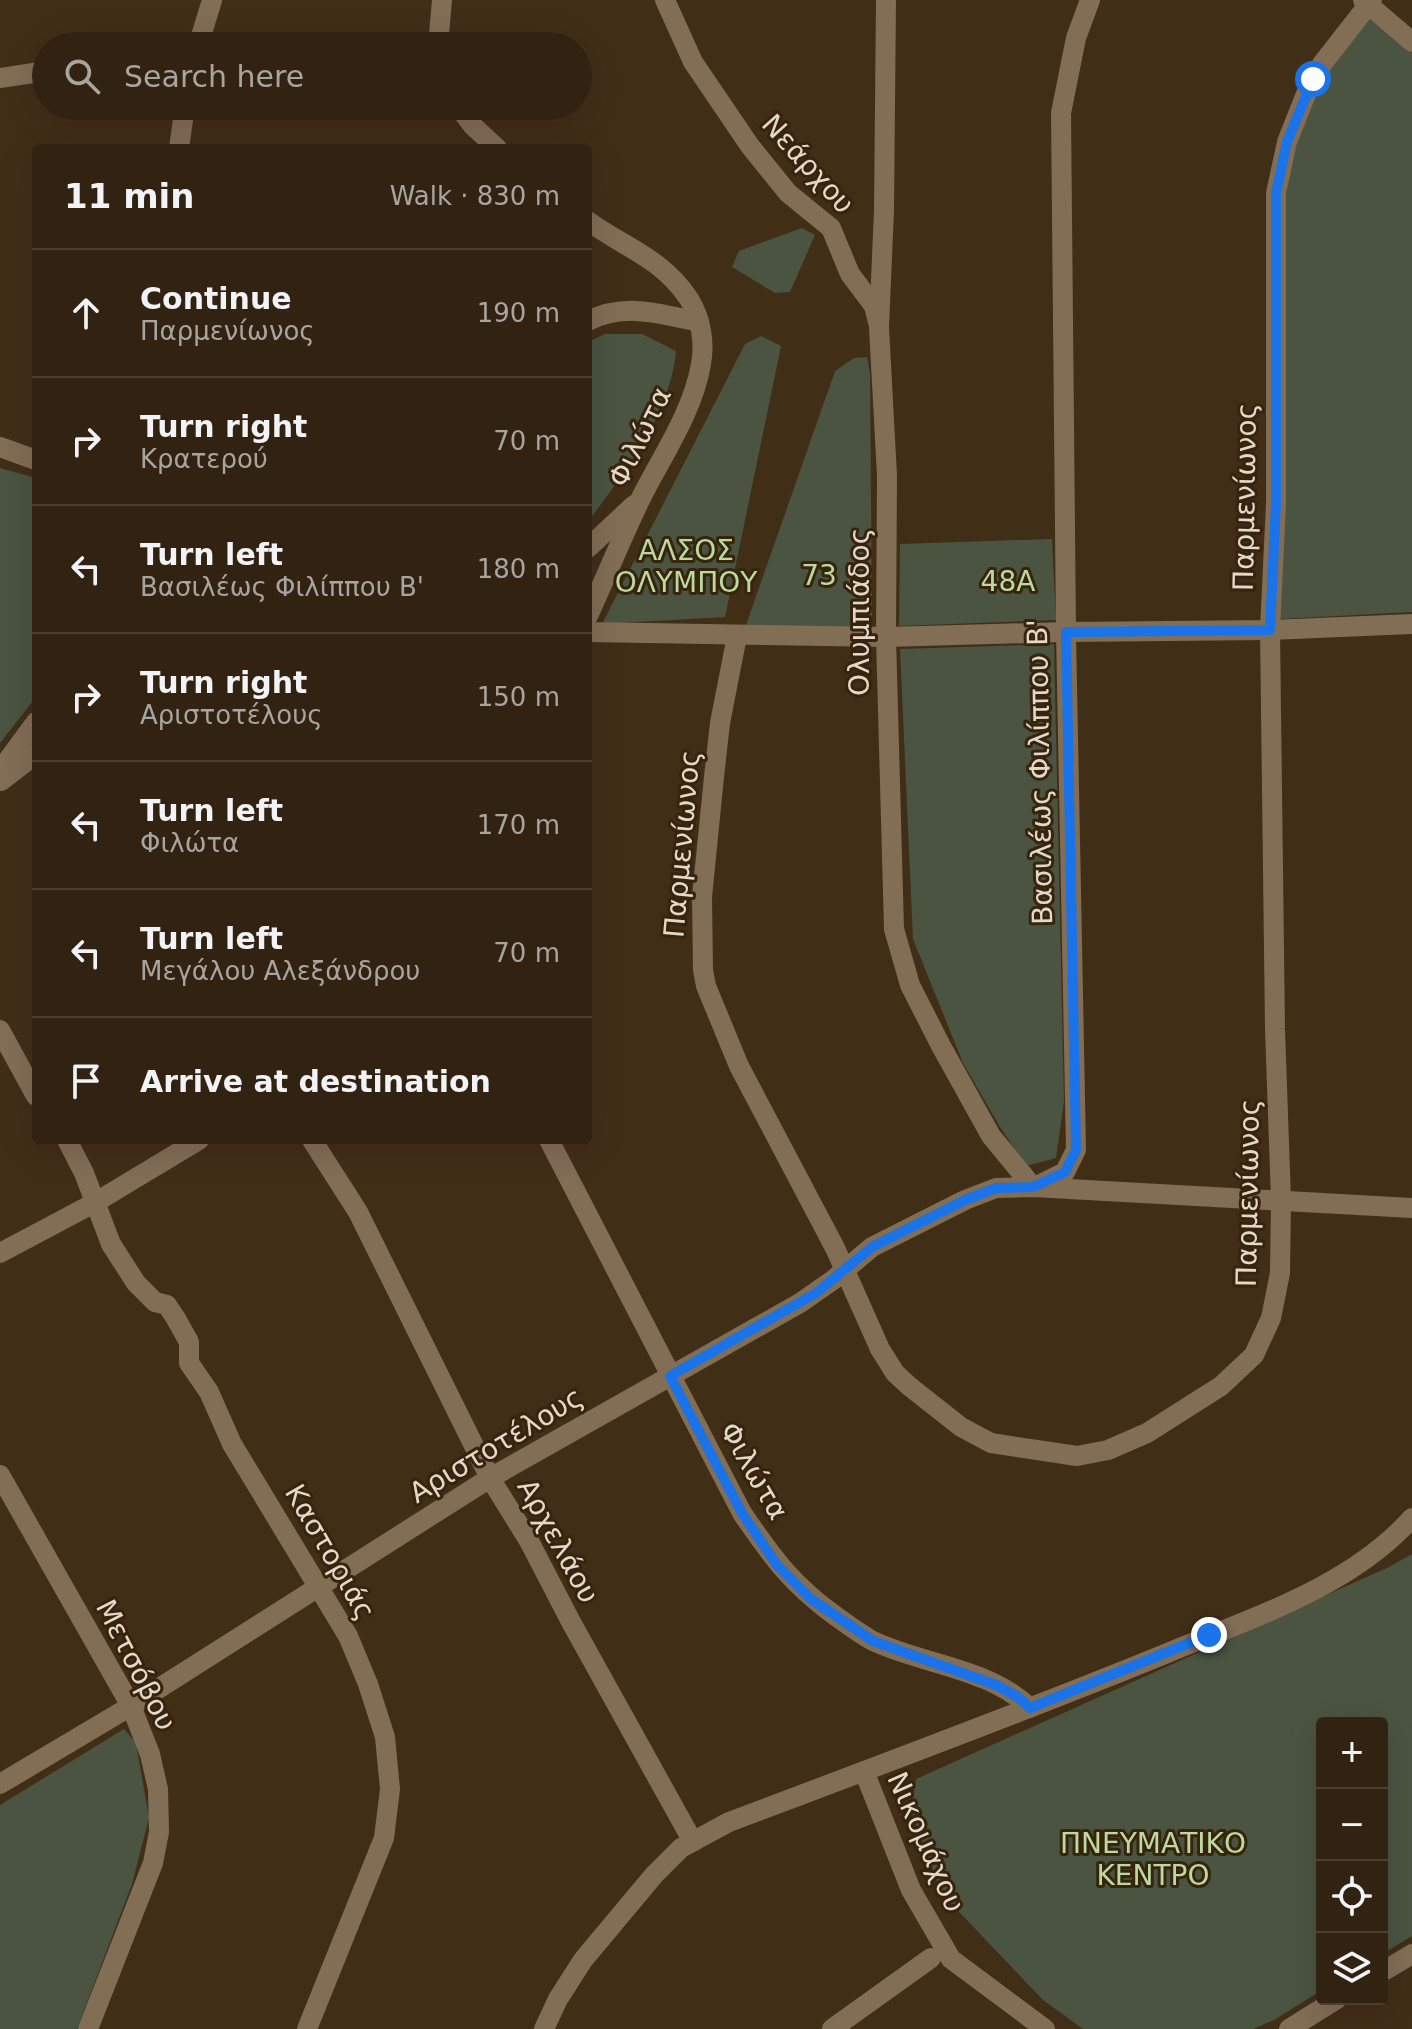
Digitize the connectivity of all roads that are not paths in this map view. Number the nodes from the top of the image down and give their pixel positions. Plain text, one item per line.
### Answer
1 (212, 0) edge
2 (442, 0) edge
3 (665, 0) edge
4 (886, 0) edge
5 (1090, 0) edge
6 (1368, 1) edge
7 (202, 32) edge
8 (439, 32) edge
9 (1412, 42) edge
10 (32, 73) edge
11 (0, 78) edge
12 (183, 120) edge
13 (468, 120) edge
14 (180, 144) edge
15 (493, 144) edge
16 (592, 223) edge
17 (592, 319) edge
18 (699, 322) junction
19 (879, 327) junction
20 (0, 447) edge
21 (32, 459) edge
22 (640, 500) junction
23 (592, 544) edge
24 (592, 607) edge
25 (1412, 624) edge
26 (1270, 630) junction
27 (592, 632) edge
28 (1066, 632) junction
29 (737, 636) junction
30 (886, 637) junction
31 (32, 727) edge
32 (32, 757) edge
33 (0, 771) edge
34 (0, 781) edge
35 (0, 1030) edge
36 (32, 1089) edge
37 (69, 1144) edge
38 (192, 1144) edge
39 (315, 1144) edge
40 (551, 1144) edge
41 (1033, 1187) junction
42 (1281, 1200) junction
43 (96, 1202) junction
44 (1412, 1208) edge
45 (0, 1253) edge
46 (845, 1270) junction
47 (670, 1376) junction
48 (0, 1475) edge
49 (490, 1478) junction
50 (1411, 1520) edge
51 (319, 1586) junction
52 (131, 1706) junction
53 (1030, 1708) junction
54 (864, 1771) junction
55 (0, 1784) edge
56 (692, 1840) junction
57 (1412, 1954) edge
58 (931, 1958) dead end
59 (1388, 1968) edge
60 (1327, 2005) edge
61 (88, 2029) edge
62 (307, 2029) edge
63 (544, 2029) edge
64 (832, 2029) edge
65 (1045, 2029) edge
66 (1289, 2029) edge

1 - 7 street
2 - 8 street
3 - 19 street, Νεάρχου
4 - 19 street, Ολυμπιάδος
5 - 28 street, Βασιλέως Φιλίππου Β'
6 - 9 street
6 - 26 street, Παρμενίωνος
10 - 11 street
12 - 14 street
13 - 15 street
16 - 18 street
17 - 18 street
18 - 22 street, Φιλώτα
19 - 30 street, Ολυμπιάδος
20 - 21 street
22 - 23 street
22 - 24 street, Φιλώτα
25 - 26 street
26 - 28 street
26 - 42 street, Παρμενίωνος
27 - 29 street
28 - 30 street
28 - 41 street, Βασιλέως Φιλίππου Β'
29 - 30 street
29 - 46 street, Παρμενίωνος
30 - 41 street, Ολυμπιάδος
31 - 33 street
32 - 34 street
35 - 36 street
37 - 43 street, Καστοριάς
38 - 43 street
39 - 49 street, Αρχελάου
40 - 47 street, Φιλώτα
41 - 42 street, Αριστοτέλους
41 - 46 street, Αριστοτέλους
42 - 44 street, Αριστοτέλους
42 - 46 street, Παρμενίωνος
43 - 45 street
43 - 51 street, Καστοριάς
46 - 47 street, Αριστοτέλους
47 - 49 street, Αριστοτέλους
47 - 53 street, Φιλώτα
48 - 52 street, Μετσόβου
49 - 51 street, Αριστοτέλους
49 - 56 street, Αρχελάου
50 - 53 street
51 - 52 street, Αριστοτέλους
51 - 62 street, Καστοριάς
52 - 55 street, Αριστοτέλους
52 - 61 street, Μετσόβου
53 - 54 street
54 - 56 street
54 - 65 street, Νικομάχου
56 - 63 street
57 - 59 street
58 - 64 street
60 - 66 street

